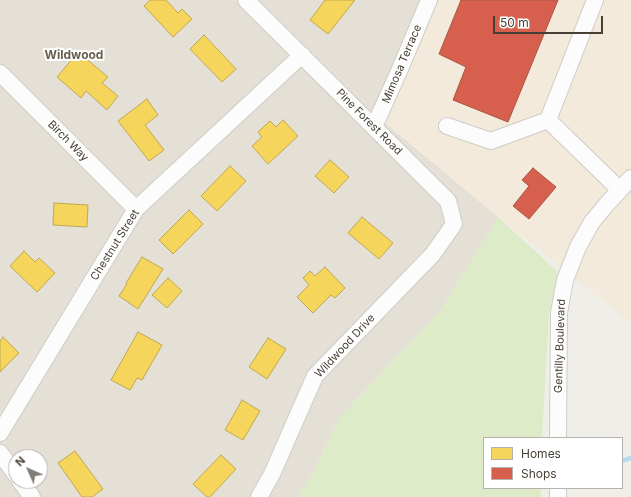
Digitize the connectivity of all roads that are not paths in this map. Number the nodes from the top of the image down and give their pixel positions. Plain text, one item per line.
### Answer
1 (246, 0) edge
2 (429, 0) edge
3 (594, 0) edge
4 (302, 55) junction
5 (0, 73) edge
6 (548, 120) junction
7 (447, 126) dead end
8 (374, 127) junction
9 (626, 184) edge
10 (136, 209) junction
11 (433, 254) joint
12 (0, 432) edge
13 (558, 437) edge
14 (0, 453) edge
15 (8, 464) edge
16 (259, 497) edge

1 - 4 street, Pine Forest Road
2 - 8 street, Mimosa Terrace
3 - 6 street
4 - 8 street, Pine Forest Road
4 - 10 street, Chestnut Street
5 - 10 street, Birch Way
6 - 7 street
6 - 9 street
8 - 11 street, Pine Forest Road
9 - 13 street, Gentilly Boulevard
10 - 12 street, Chestnut Street
11 - 16 street, Wildwood Drive
14 - 15 street

